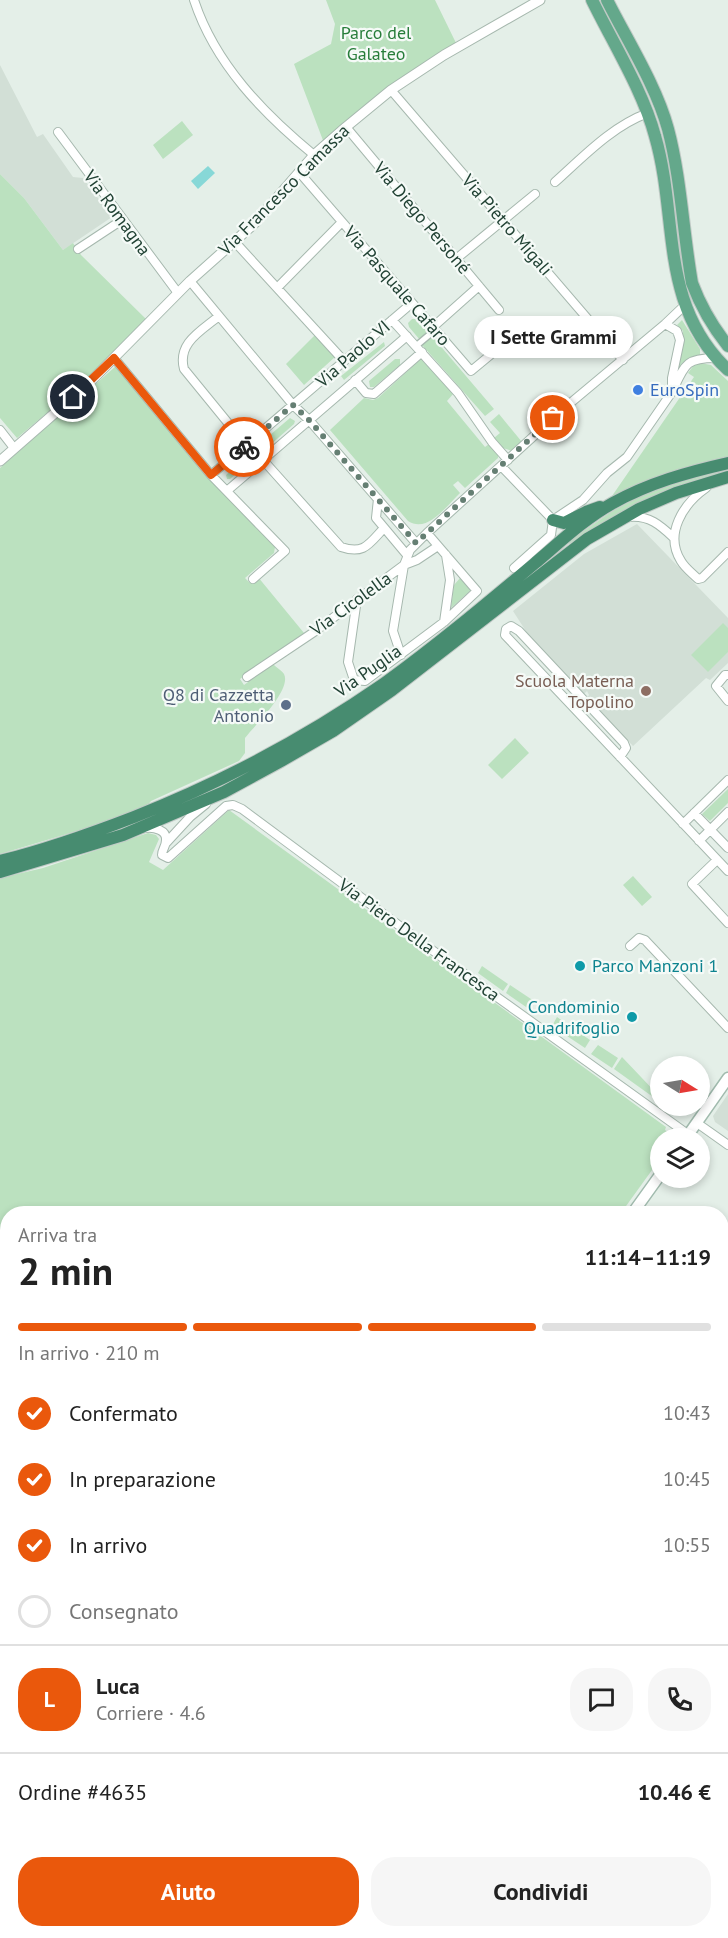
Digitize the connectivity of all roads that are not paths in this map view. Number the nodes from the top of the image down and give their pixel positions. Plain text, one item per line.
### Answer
1 (194, 0) edge
2 (540, 0) edge
3 (592, 0) edge
4 (607, 0) edge
5 (391, 90) junction
6 (648, 113) junction
7 (346, 127) junction
8 (58, 132) dead end
9 (314, 155) junction
10 (299, 172) junction
11 (555, 182) dead end
12 (535, 194) dead end
13 (122, 220) junction
14 (503, 220) junction
15 (342, 222) junction
16 (234, 241) junction
17 (78, 249) dead end
18 (456, 259) junction
19 (190, 281) junction
20 (479, 286) junction
21 (277, 288) junction
22 (178, 292) junction
23 (412, 303) junction
24 (685, 305) junction
25 (499, 310) dead end
26 (219, 316) junction
27 (392, 320) junction
28 (665, 324) junction
29 (434, 328) junction
30 (406, 336) junction
31 (728, 346) edge
32 (500, 347) dead end
33 (419, 349) junction
34 (114, 358) junction
35 (715, 358) junction
36 (623, 360) junction
37 (344, 361) junction
38 (728, 370) edge
39 (355, 380) junction
40 (672, 392) junction
41 (293, 405) junction
42 (309, 420) junction
43 (0, 430) edge
44 (246, 445) junction
45 (14, 448) junction
46 (263, 459) junction
47 (508, 460) junction
48 (0, 461) edge
49 (728, 463) edge
50 (501, 466) junction
51 (211, 475) junction
52 (723, 480) edge
53 (228, 490) junction
54 (378, 499) junction
55 (610, 504) junction
56 (622, 518) junction
57 (553, 520) junction
58 (384, 528) junction
59 (427, 533) junction
60 (674, 538) junction
61 (438, 546) junction
62 (411, 550) junction
63 (728, 552) edge
64 (446, 555) junction
65 (417, 560) junction
66 (404, 565) junction
67 (514, 568) dead end
68 (253, 579) dead end
69 (357, 599) junction
70 (444, 622) junction
71 (401, 655) junction
72 (728, 675) edge
73 (247, 677) dead end
74 (582, 698) junction
75 (728, 701) edge
76 (572, 706) junction
77 (620, 757) junction
78 (728, 780) edge
79 (224, 792) junction
80 (728, 812) edge
81 (694, 813) junction
82 (683, 825) junction
83 (710, 830) junction
84 (123, 835) junction
85 (699, 841) junction
86 (165, 844) junction
87 (728, 848) edge
88 (717, 860) junction
89 (0, 861) edge
90 (728, 871) edge
91 (0, 872) edge
92 (728, 923) edge
93 (630, 946) dead end
94 (728, 1028) edge
95 (728, 1078) edge
96 (698, 1123) junction
97 (676, 1128) edge
98 (694, 1128) edge
99 (728, 1145) edge
100 (651, 1188) edge
101 (638, 1206) edge

1 - 9 street
2 - 5 street, Via Francesco Camassa
3 - 6 main road
4 - 31 main road
5 - 7 street, Via Francesco Camassa
5 - 14 street, Via Pietro Migali
6 - 11 street
6 - 24 main road
7 - 9 street, Via Francesco Camassa
7 - 18 street, Via Diego Personé
8 - 13 street, Via Romagna
9 - 10 street, Via Francesco Camassa
10 - 15 street, Via Pasquale Cafaro
10 - 16 street, Via Francesco Camassa
12 - 14 street
13 - 17 street
13 - 22 street, Via Romagna
14 - 18 street
14 - 36 street, Via Pietro Migali
15 - 21 street
15 - 23 street, Via Pasquale Cafaro
16 - 19 street, Via Francesco Camassa
16 - 21 street
18 - 20 street, Via Diego Personé
19 - 22 street, Via Francesco Camassa
19 - 26 street
20 - 25 street, Via Diego Personé
20 - 29 street
21 - 37 street
22 - 34 street, Via Francesco Camassa
23 - 27 street, Via Paolo VI
23 - 29 street, Via Pasquale Cafaro
24 - 28 street
24 - 35 main road
26 - 41 street
26 - 44 street
27 - 30 street
27 - 37 street, Via Paolo VI
28 - 36 street
28 - 40 street
29 - 32 street, Via Pasquale Cafaro
29 - 33 street
30 - 33 street
30 - 39 street, Via Paolo VI
33 - 39 street, Via Paolo VI
33 - 47 street
34 - 45 street, Via Francesco Camassa
34 - 51 street
35 - 38 main road
35 - 40 street
36 - 47 street
37 - 41 street, Via Paolo VI
39 - 42 street, Via Paolo VI
40 - 57 street
41 - 42 street
41 - 44 street, Via Paolo VI
42 - 46 street, Via Paolo VI
42 - 54 street
43 - 45 street
44 - 51 street, Via Paolo VI
45 - 48 street, Via Francesco Camassa
46 - 53 street, Via Paolo VI
46 - 58 street
47 - 50 street
49 - 55 highway, Via Puglia
50 - 57 street
50 - 59 street
51 - 53 street
52 - 56 highway, Via Puglia
52 - 60 street
53 - 68 street
54 - 58 street
54 - 62 street
55 - 57 highway
55 - 89 highway, Via Puglia
56 - 60 street
56 - 79 highway, Via Puglia
57 - 67 street
58 - 62 street
59 - 61 street
59 - 62 street
60 - 63 street
61 - 64 street
61 - 65 street
62 - 65 street
62 - 66 street, Via Cicolella
64 - 70 street
64 - 70 street
65 - 66 street
66 - 69 street, Via Cicolella
66 - 71 street
69 - 71 street
69 - 73 street, Via Cicolella
70 - 71 street
72 - 75 street
74 - 76 street
74 - 76 street
74 - 77 street
76 - 77 street
77 - 82 street
78 - 81 street
79 - 84 highway, Via Puglia
79 - 86 street
80 - 83 street
81 - 82 street
81 - 83 street
82 - 85 street
83 - 85 street
83 - 87 street
84 - 86 street, Via Piero Della Francesca
84 - 91 highway, Via Puglia
85 - 88 street
86 - 97 street, Via Piero Della Francesca
88 - 90 street
88 - 92 street
93 - 94 street
95 - 96 main road
96 - 98 main road
96 - 99 street
100 - 101 main road

